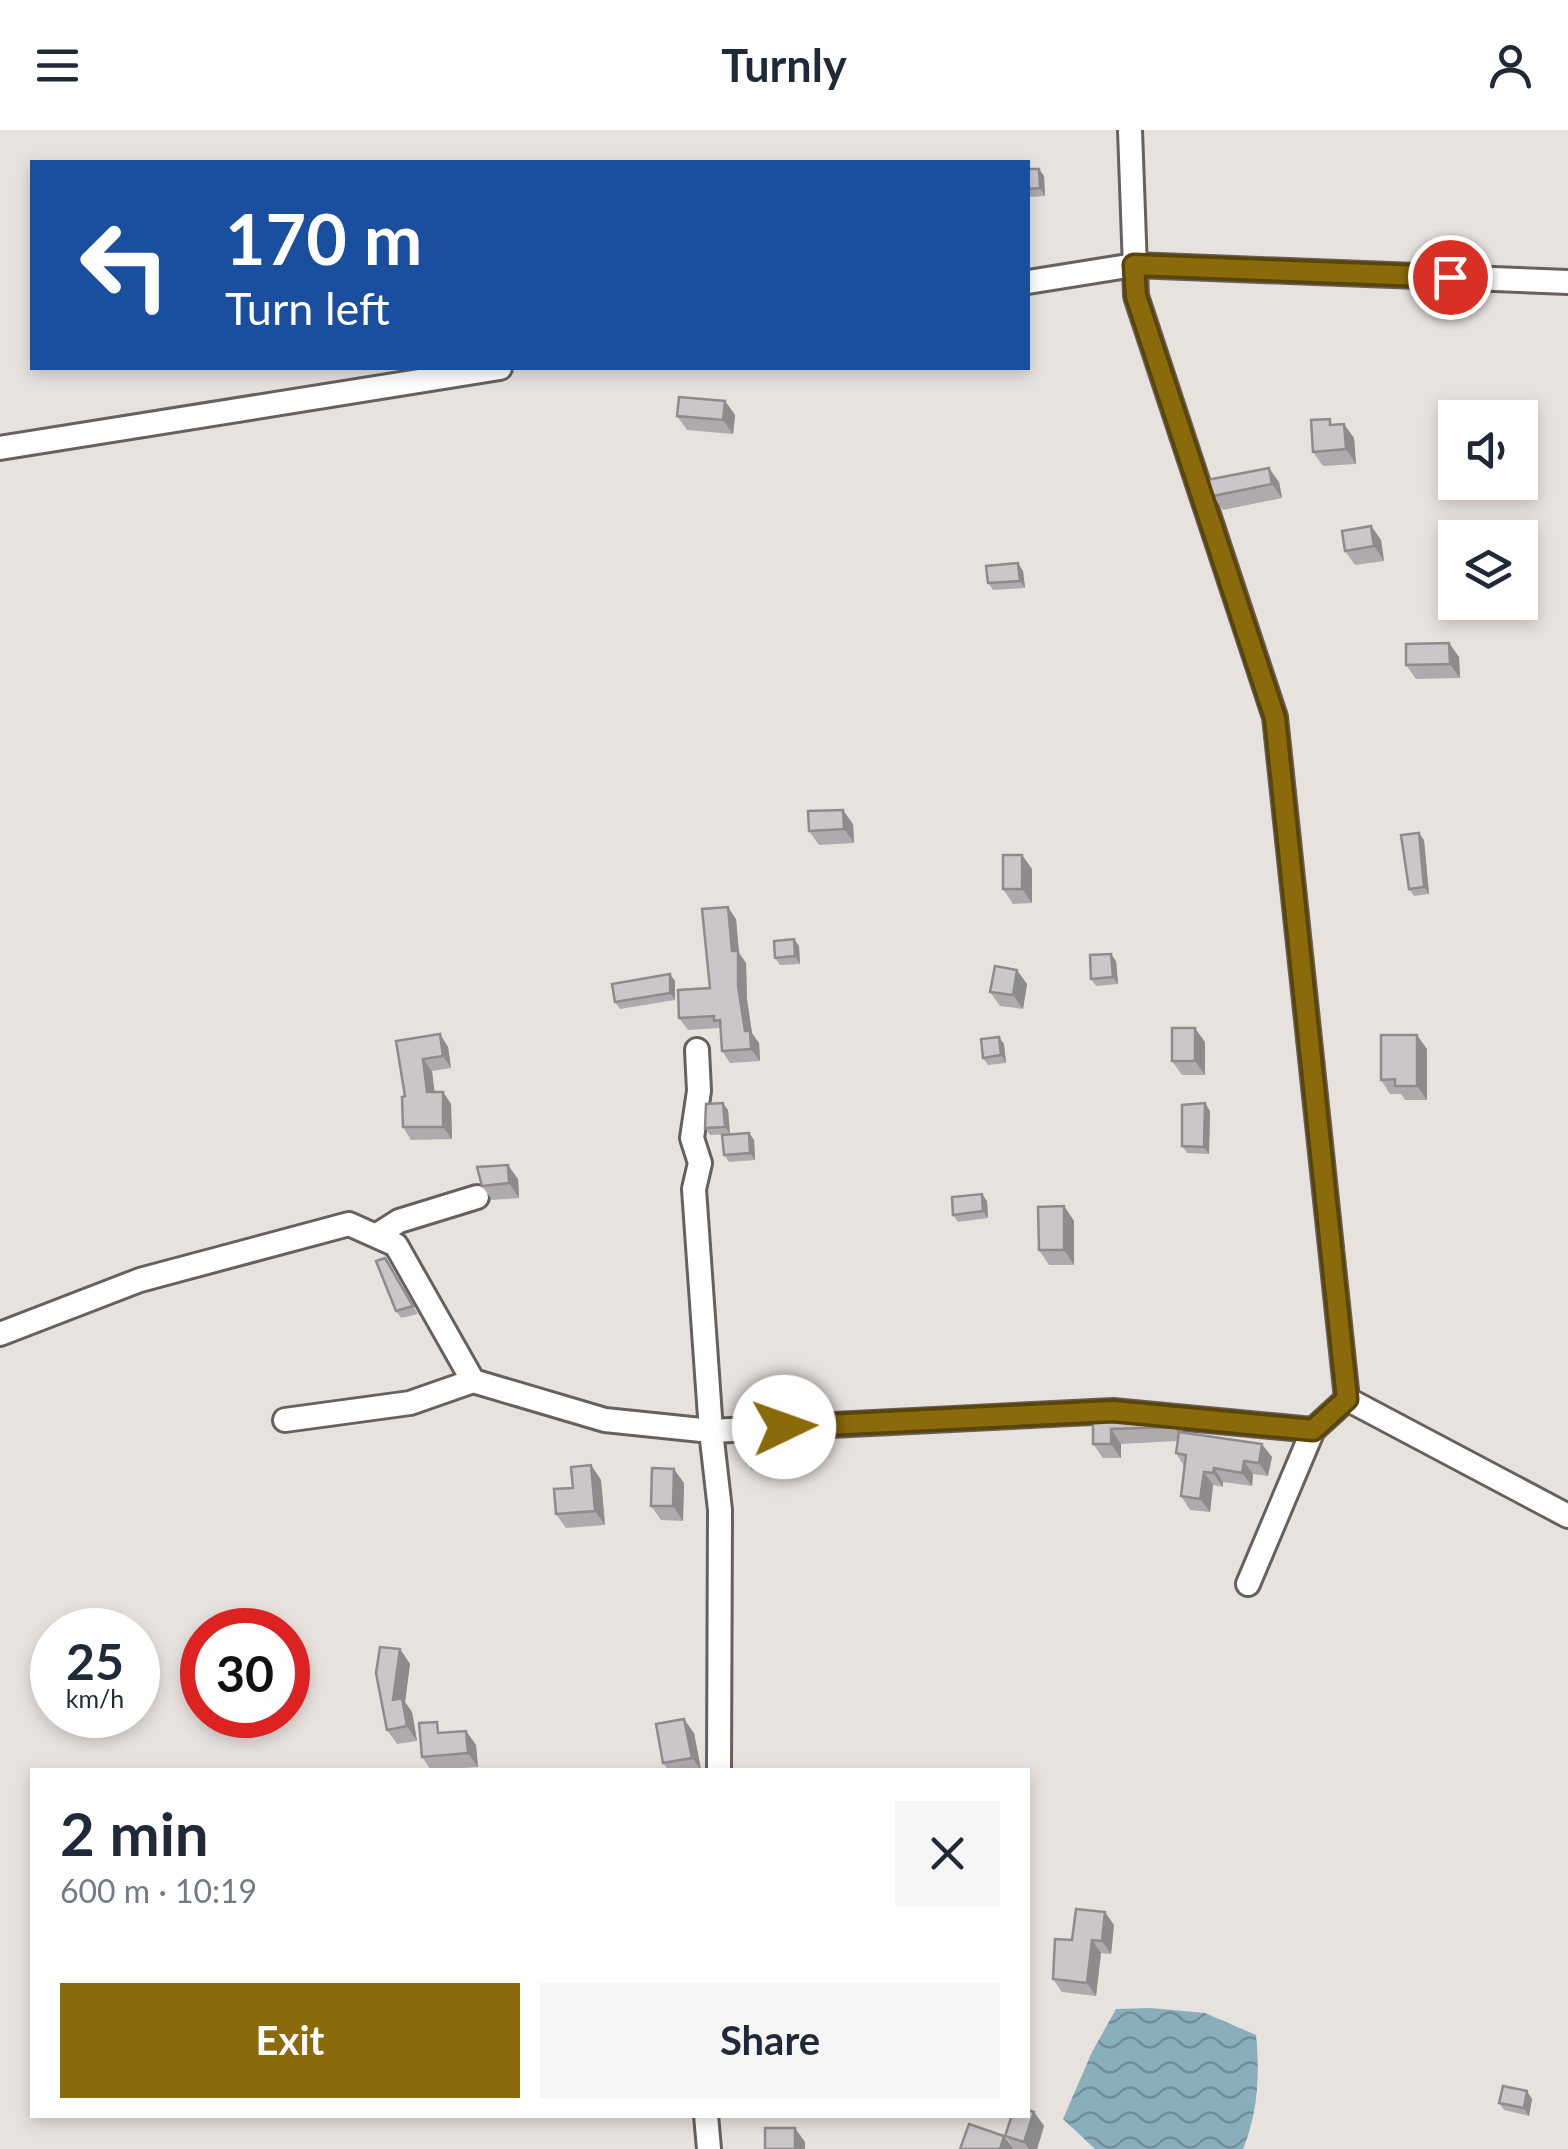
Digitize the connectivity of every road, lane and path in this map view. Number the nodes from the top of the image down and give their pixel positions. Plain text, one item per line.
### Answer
1 (1130, 130) edge
2 (1134, 265) junction
3 (1030, 282) edge
4 (1568, 282) edge
5 (488, 370) edge
6 (0, 448) edge
7 (697, 1050) dead end
8 (477, 1196) edge
9 (378, 1235) junction
10 (0, 1334) edge
11 (473, 1381) junction
12 (1347, 1399) junction
13 (285, 1420) dead end
14 (1313, 1430) junction
15 (711, 1431) junction
16 (1568, 1516) edge
17 (1248, 1584) dead end
18 (719, 1768) edge
19 (706, 2118) edge
20 (709, 2149) edge

1 - 2 street
2 - 3 street
2 - 4 street
2 - 12 street
5 - 6 street
7 - 15 street
8 - 9 street
9 - 10 street
9 - 11 street
11 - 13 street
11 - 15 street
12 - 14 street
12 - 16 street
14 - 15 street
14 - 17 street
15 - 18 street
19 - 20 street

